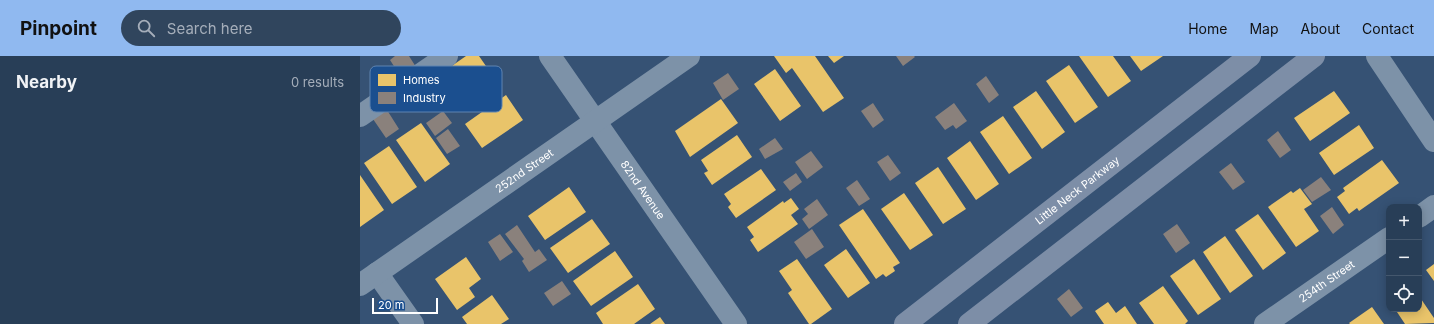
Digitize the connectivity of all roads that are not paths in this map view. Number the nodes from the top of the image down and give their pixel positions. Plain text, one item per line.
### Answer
1 (447, 56) edge
2 (550, 56) edge
3 (689, 56) edge
4 (1250, 56) edge
5 (1314, 56) edge
6 (1377, 56) edge
7 (432, 66) edge
8 (370, 109) edge
9 (360, 116) edge
10 (595, 121) junction
11 (1434, 141) edge
12 (1434, 206) edge
13 (1422, 215) edge
14 (1386, 240) edge
15 (369, 279) edge
16 (413, 324) edge
17 (736, 324) edge
18 (905, 324) edge
19 (969, 324) edge
20 (1265, 324) edge

1 - 7 street
2 - 10 street, 82nd Avenue
3 - 10 street, 252nd Street
4 - 18 main road, Little Neck Parkway
5 - 19 main road
6 - 11 street
8 - 9 street
10 - 15 street, 252nd Street
10 - 17 street, 82nd Avenue
12 - 13 street
14 - 20 street, 254th Street
15 - 16 street

